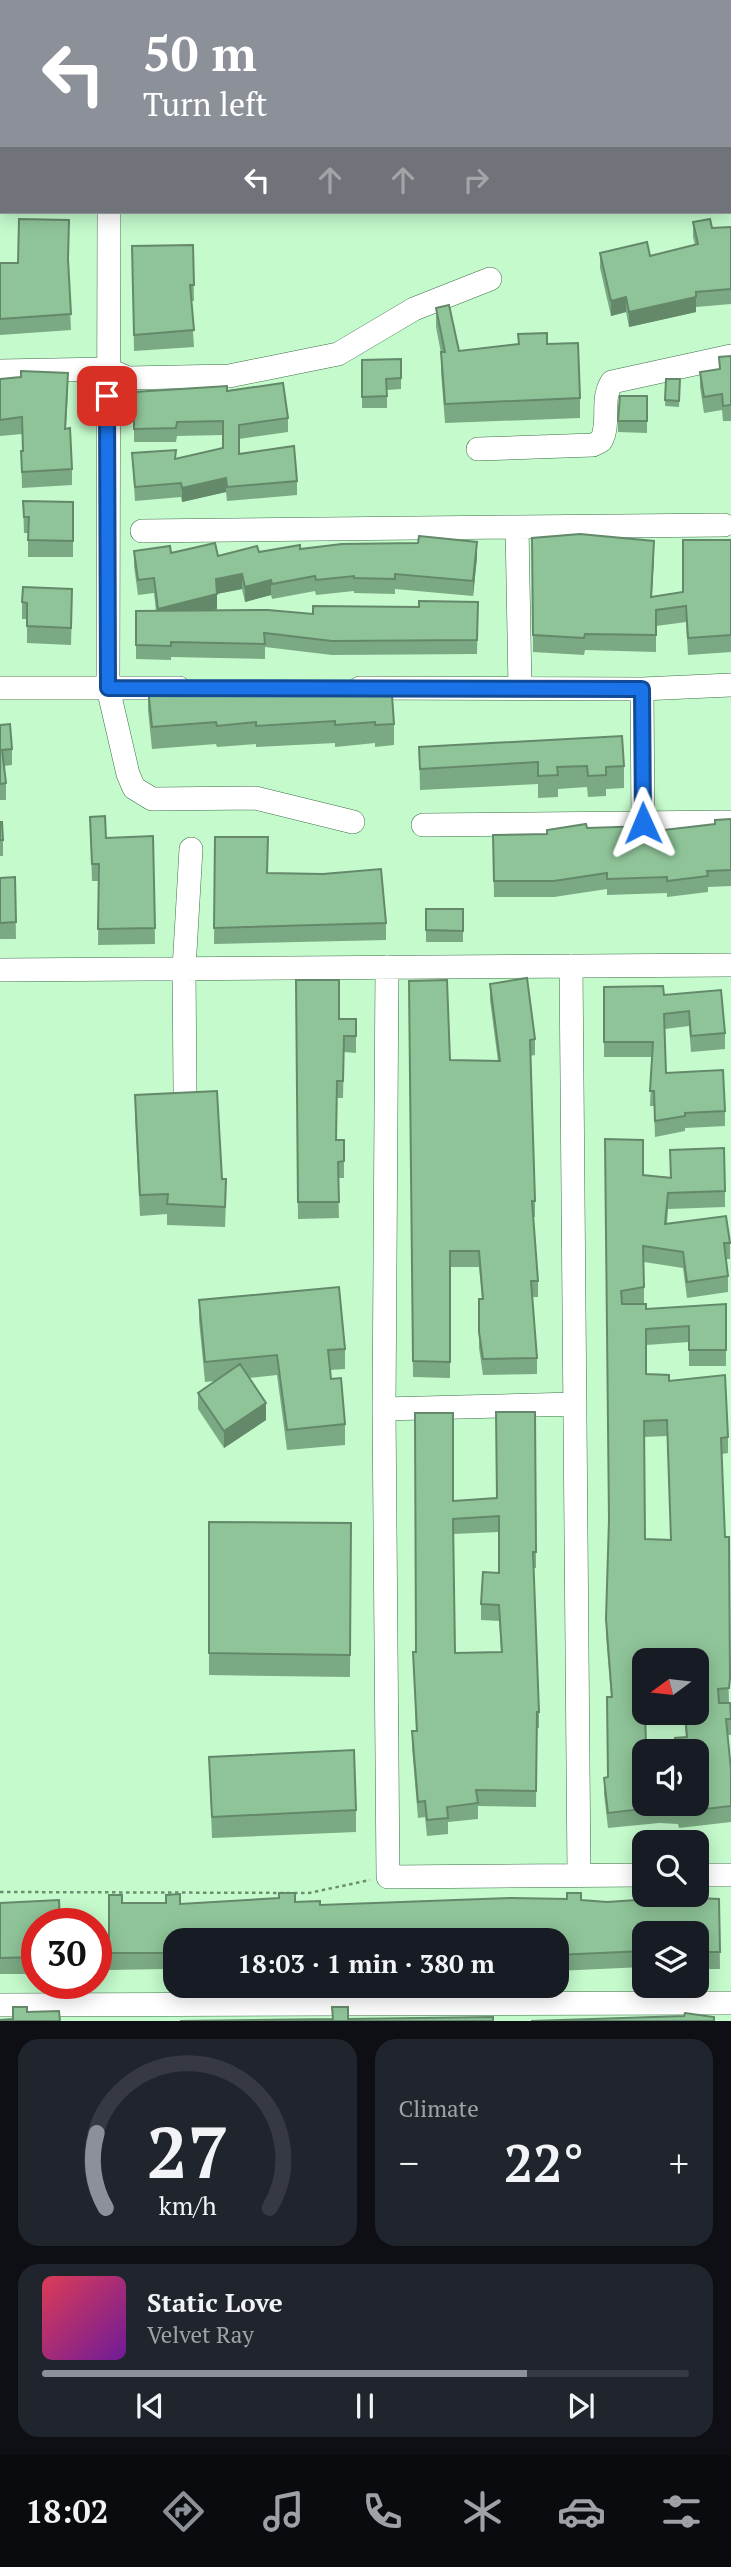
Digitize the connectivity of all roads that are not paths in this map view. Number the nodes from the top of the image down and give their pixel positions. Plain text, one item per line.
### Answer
1 (109, 214) edge
2 (490, 279) dead end
3 (731, 356) edge
4 (107, 369) junction
5 (0, 370) edge
6 (478, 449) dead end
7 (724, 525) dead end
8 (517, 527) junction
9 (142, 531) dead end
10 (731, 685) edge
11 (0, 688) edge
12 (108, 688) junction
13 (205, 688) edge
14 (343, 688) edge
15 (520, 688) junction
16 (642, 689) junction
17 (354, 821) dead end
18 (731, 822) edge
19 (643, 823) junction
20 (423, 825) dead end
21 (191, 849) dead end
22 (731, 965) edge
23 (571, 966) junction
24 (387, 967) junction
25 (184, 968) junction
26 (0, 970) edge
27 (185, 1090) edge
28 (575, 1404) junction
29 (384, 1409) junction
30 (632, 1875) edge
31 (709, 1875) edge
32 (731, 1875) edge
33 (579, 1876) junction
34 (731, 2003) edge
35 (0, 2005) edge

1 - 4 street
2 - 4 street
3 - 6 street
4 - 5 street
4 - 12 street
7 - 8 street
8 - 9 street
8 - 15 street
10 - 16 street
11 - 12 street
12 - 13 street
12 - 17 street
14 - 15 street
15 - 16 street
16 - 19 street
18 - 19 street
19 - 20 street
21 - 25 street
22 - 23 street
23 - 24 street
23 - 28 street
24 - 25 street
24 - 29 street
25 - 26 street
25 - 27 street
28 - 29 street
28 - 33 street
29 - 33 street
30 - 33 street
31 - 32 street
34 - 35 street

